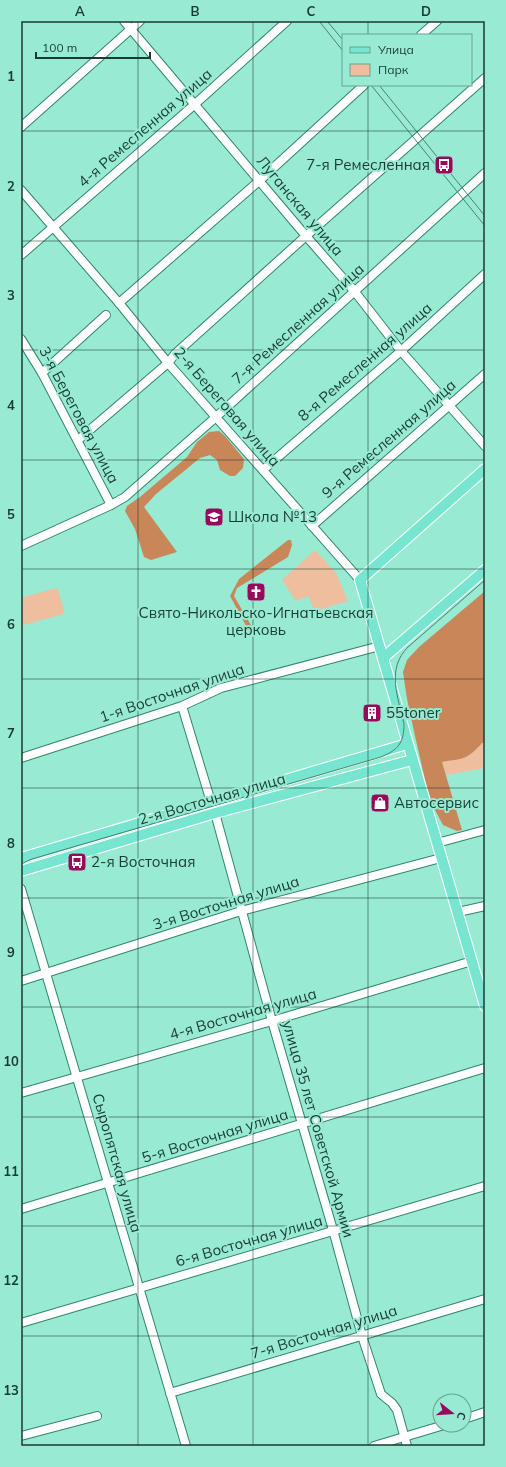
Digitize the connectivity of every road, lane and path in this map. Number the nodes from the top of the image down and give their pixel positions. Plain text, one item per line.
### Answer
1 (124, 21) edge
2 (140, 21) edge
3 (287, 21) edge
4 (437, 21) edge
5 (131, 29) junction
6 (422, 34) edge
7 (485, 78) edge
8 (363, 86) edge
9 (194, 105) junction
10 (21, 127) edge
11 (485, 173) edge
12 (259, 181) junction
13 (21, 190) edge
14 (53, 228) junction
15 (306, 236) junction
16 (21, 255) edge
17 (485, 274) edge
18 (355, 292) junction
19 (119, 303) junction
20 (106, 314) dead end
21 (21, 339) edge
22 (401, 351) junction
23 (168, 363) junction
24 (42, 373) junction
25 (485, 374) edge
26 (449, 405) junction
27 (216, 417) junction
28 (78, 440) junction
29 (485, 446) edge
30 (485, 469) edge
31 (263, 470) junction
32 (111, 506) junction
33 (312, 526) junction
34 (21, 546) edge
35 (485, 570) edge
36 (360, 580) junction
37 (380, 646) junction
38 (383, 658) junction
39 (182, 706) junction
40 (408, 744) junction
41 (21, 758) edge
42 (412, 760) junction
43 (211, 802) junction
44 (215, 813) junction
45 (485, 830) edge
46 (437, 844) junction
47 (21, 858) edge
48 (441, 858) junction
49 (21, 871) edge
50 (21, 889) edge
51 (485, 906) edge
52 (241, 911) junction
53 (458, 912) junction
54 (472, 961) junction
55 (46, 973) junction
56 (21, 981) edge
57 (485, 1006) edge
58 (272, 1021) junction
59 (485, 1068) edge
60 (77, 1076) junction
61 (21, 1093) edge
62 (301, 1124) junction
63 (109, 1184) junction
64 (485, 1186) edge
65 (21, 1209) edge
66 (333, 1230) junction
67 (139, 1288) junction
68 (485, 1299) edge
69 (21, 1323) edge
70 (362, 1336) junction
71 (170, 1392) junction
72 (485, 1412) edge
73 (97, 1416) dead end
74 (472, 1416) edge
75 (432, 1429) edge
76 (21, 1436) edge
77 (405, 1437) junction
78 (186, 1446) edge
79 (374, 1446) edge
80 (407, 1446) edge

1 - 5 street, Луганская улица
2 - 5 street
3 - 9 street, 4-я Ремесленная улица
4 - 6 street
5 - 9 street, Луганская улица
5 - 10 street
7 - 15 street
8 - 12 street
9 - 12 street, Луганская улица
9 - 14 street, 4-я Ремесленная улица
11 - 18 street, 7-я Ремесленная улица
12 - 15 street, Луганская улица
12 - 19 street
13 - 14 street, 2-я Береговая улица
14 - 16 street, 4-я Ремесленная улица
14 - 19 street, 2-я Береговая улица
15 - 18 street, Луганская улица
15 - 23 street
17 - 22 street, 8-я Ремесленная улица
18 - 22 street, Луганская улица
18 - 27 street, 7-я Ремесленная улица
19 - 23 street, 2-я Береговая улица
20 - 24 street
21 - 24 street, 3-я Береговая улица
22 - 26 street, Луганская улица
22 - 31 street, 8-я Ремесленная улица
23 - 27 street, 2-я Береговая улица
23 - 28 street
24 - 28 street, 3-я Береговая улица
25 - 26 street, 9-я Ремесленная улица
26 - 29 street, Луганская улица
26 - 33 street, 9-я Ремесленная улица
27 - 31 street, 2-я Береговая улица
27 - 32 street, 7-я Ремесленная улица
28 - 32 street, 3-я Береговая улица
30 - 36 main road
31 - 33 street, 2-я Береговая улица
32 - 34 street, 7-я Ремесленная улица
33 - 36 street, 2-я Береговая улица
35 - 38 main road
36 - 37 main road, 2-я Береговая улица
37 - 38 main road, 2-я Береговая улица
37 - 39 street, 1-я Восточная улица
38 - 40 main road, 2-я Береговая улица
39 - 41 street, 1-я Восточная улица
39 - 43 street
40 - 42 main road, 2-я Береговая улица
40 - 43 main road, 2-я Восточная улица
42 - 44 main road, 2-я Восточная улица
42 - 46 main road, 2-я Береговая улица
43 - 47 main road, 2-я Восточная улица
44 - 49 main road, 2-я Восточная улица
44 - 52 street, улица 35 лет Советской Армии
45 - 46 street
46 - 48 main road, 2-я Береговая улица
48 - 52 street, 3-я Восточная улица
48 - 53 main road, 2-я Береговая улица
50 - 55 street, Сыропятская улица
51 - 53 street
52 - 55 street, 3-я Восточная улица
52 - 58 street, улица 35 лет Советской Армии
53 - 54 main road, 2-я Береговая улица
54 - 57 main road, 2-я Береговая улица
54 - 58 street, 4-я Восточная улица
55 - 56 street, 3-я Восточная улица
55 - 60 street, Сыропятская улица
58 - 60 street, 4-я Восточная улица
58 - 62 street, улица 35 лет Советской Армии
59 - 62 street, 5-я Восточная улица
60 - 61 street, 4-я Восточная улица
60 - 63 street, Сыропятская улица
62 - 63 street, 5-я Восточная улица
62 - 66 street, улица 35 лет Советской Армии
63 - 65 street, 5-я Восточная улица
63 - 67 street, Сыропятская улица
64 - 66 street, 6-я Восточная улица
66 - 67 street, 6-я Восточная улица
66 - 70 street, улица 35 лет Советской Армии
67 - 69 street, 6-я Восточная улица
67 - 71 street, Сыропятская улица
68 - 70 street, 7-я Восточная улица
70 - 71 street, 7-я Восточная улица
70 - 77 street, улица 35 лет Советской Армии
71 - 78 street, Сыропятская улица
72 - 74 street
73 - 76 street
75 - 77 street
77 - 79 street
77 - 80 street, улица 35 лет Советской Армии

